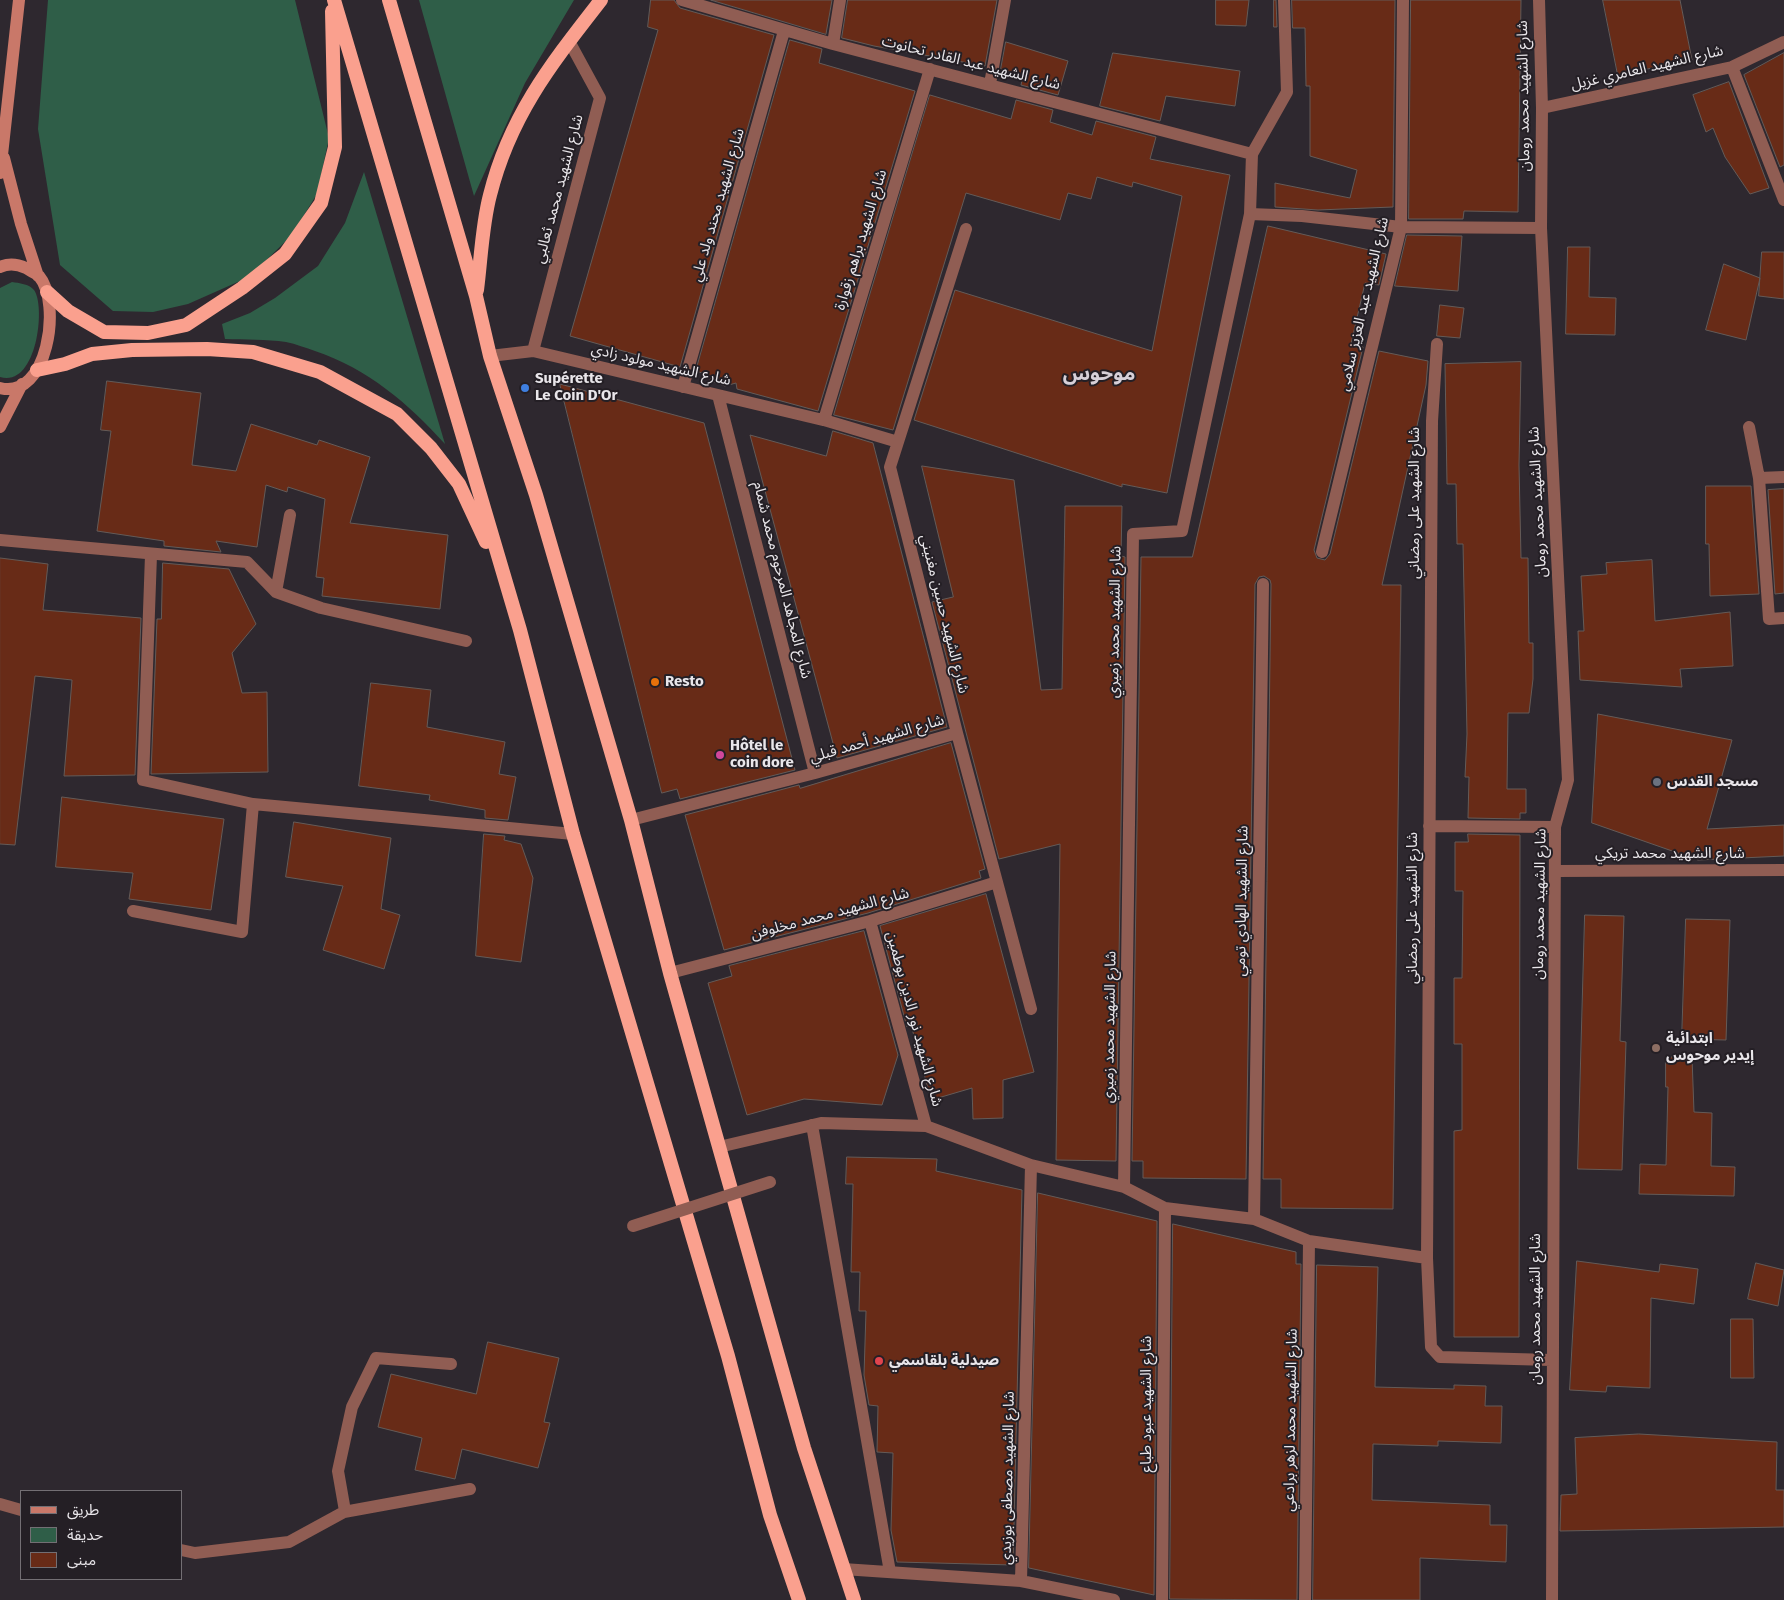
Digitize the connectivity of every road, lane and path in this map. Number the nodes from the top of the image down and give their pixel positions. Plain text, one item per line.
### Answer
1 (19, 0) edge
2 (333, 0) edge
3 (389, 0) edge
4 (601, 0) edge
5 (682, 0) edge
6 (840, 0) edge
7 (1005, 0) edge
8 (1284, 0) edge
9 (1403, 0) edge
10 (1539, 0) edge
11 (784, 31) junction
12 (569, 41) junction
13 (1784, 42) edge
14 (833, 44) junction
15 (1732, 67) junction
16 (930, 69) junction
17 (990, 84) junction
18 (1542, 108) junction
19 (3, 152) junction
20 (1252, 154) junction
21 (0, 173) edge
22 (1784, 200) edge
23 (1250, 214) junction
24 (1401, 227) junction
25 (1541, 228) junction
26 (966, 229) dead end
27 (0, 267) edge
28 (38, 276) junction
29 (47, 292) junction
30 (476, 296) junction
31 (1437, 344) dead end
32 (533, 351) junction
33 (490, 356) junction
34 (37, 370) junction
35 (22, 384) junction
36 (683, 387) junction
37 (0, 388) edge
38 (718, 395) junction
39 (824, 420) junction
40 (0, 427) edge
41 (1749, 428) dead end
42 (898, 442) junction
43 (1784, 477) edge
44 (1759, 478) junction
45 (290, 515) dead end
46 (0, 540) edge
47 (1322, 552) dead end
48 (150, 555) junction
49 (1263, 584) dead end
50 (276, 592) junction
51 (1784, 618) edge
52 (520, 630) junction
53 (466, 641) dead end
54 (957, 733) junction
55 (815, 773) junction
56 (253, 804) junction
57 (631, 820) junction
58 (1429, 826) junction
59 (1556, 827) junction
60 (573, 834) junction
61 (1784, 870) edge
62 (1556, 871) junction
63 (997, 882) junction
64 (133, 911) dead end
65 (870, 921) junction
66 (670, 973) junction
67 (1031, 1009) dead end
68 (812, 1125) junction
69 (926, 1126) junction
70 (719, 1147) junction
71 (1031, 1165) junction
72 (770, 1182) dead end
73 (1124, 1187) junction
74 (1165, 1208) junction
75 (1254, 1219) junction
76 (633, 1226) dead end
77 (1309, 1241) junction
78 (1427, 1258) junction
79 (1551, 1360) junction
80 (451, 1364) dead end
81 (470, 1489) dead end
82 (0, 1504) edge
83 (20, 1510) edge
84 (346, 1511) junction
85 (182, 1550) edge
86 (844, 1568) junction
87 (890, 1572) junction
88 (1022, 1581) junction
89 (798, 1600) edge
90 (854, 1600) edge
91 (1114, 1600) edge
92 (1162, 1600) edge
93 (1305, 1600) edge
94 (1552, 1600) edge

1 - 19 main road
2 - 29 highway
2 - 52 highway
3 - 30 highway
4 - 12 highway
5 - 11 street, شارع الشهيد عبد القادر تحانوت
6 - 14 street
7 - 17 street
8 - 20 street, شارع الشهيد محمد زميري
9 - 24 street, شارع الشهيد عبد العزيز سلامي
10 - 18 street, شارع الشهيد محمد رومان
11 - 14 street, شارع الشهيد عبد القادر تحانوت
11 - 36 street, شارع الشهيد محند ولد علي
12 - 30 highway
12 - 32 street, شارع الشهيد محمد ثعالبي
13 - 15 street, شارع الشهيد العامري غزيل
14 - 16 street, شارع الشهيد عبد القادر تحانوت
15 - 18 street, شارع الشهيد العامري غزيل
15 - 22 street
16 - 17 street, شارع الشهيد عبد القادر تحانوت
16 - 39 street, شارع الشهيد براهم زقوارة
17 - 20 street, شارع الشهيد عبد القادر تحانوت
18 - 25 street, شارع الشهيد محمد رومان
19 - 21 main road
19 - 28 main road
20 - 23 street, شارع الشهيد محمد زميري
23 - 24 street
23 - 73 street, شارع الشهيد محمد زميري
24 - 25 street
24 - 47 street, شارع الشهيد عبد العزيز سلامي
25 - 59 street, شارع الشهيد محمد رومان
26 - 42 street, شارع الشهيد حسين مغنيني
27 - 28 main road
28 - 29 main road
29 - 34 main road
30 - 33 highway
31 - 58 street, شارع الشهيد على رمضاني
32 - 33 street, شارع الشهيد مولود زادي
32 - 36 street, شارع الشهيد مولود زادي
33 - 57 highway
34 - 35 main road
34 - 52 highway
35 - 37 main road
35 - 40 main road
36 - 38 street, شارع الشهيد مولود زادي
38 - 39 street, شارع الشهيد مولود زادي
38 - 55 street, شارع المجاهد المرحوم محمد شمام
39 - 42 street, شارع الشهيد مولود زادي
41 - 44 street
42 - 54 street, شارع الشهيد حسين مغنيني
43 - 44 street
44 - 51 street
45 - 50 street
46 - 48 street
48 - 50 street
48 - 56 street
49 - 75 street, شارع الشهيد الهادي تومي
50 - 53 street
52 - 60 highway
54 - 55 street, شارع الشهيد أحمد قبلي
54 - 63 street, شارع الشهيد حسين مغنيني
55 - 57 street, شارع الشهيد أحمد قبلي
56 - 60 street
56 - 64 street
57 - 66 highway
58 - 59 street
58 - 78 street, شارع الشهيد على رمضاني
59 - 62 street, شارع الشهيد محمد رومان
60 - 89 highway
61 - 62 street, شارع الشهيد محمد تريكي
62 - 79 street, شارع الشهيد محمد رومان
63 - 65 street, شارع الشهيد محمد مخلوفن
63 - 67 street, شارع الشهيد حسين مغنيني
65 - 66 street, شارع الشهيد محمد مخلوفن
65 - 69 street, شارع الشهيد نور الدين بوطمين
66 - 70 highway
68 - 69 street
68 - 70 street
68 - 87 street
69 - 71 street
70 - 86 highway
71 - 73 street
71 - 88 street, شارع الشهيد مصطفى بوزيدي
72 - 76 street, bridge
73 - 74 street
74 - 75 street
74 - 92 street, شارع الشهيد عبود طباع
75 - 77 street
77 - 78 street
77 - 93 street, شارع الشهيد محمد لزهر برادعي
78 - 79 street, شارع الشهيد على رمضاني
79 - 94 street, شارع الشهيد محمد رومان
80 - 84 street
81 - 84 street
82 - 83 street
84 - 85 street
86 - 87 street
86 - 90 highway
87 - 88 street
88 - 91 street

